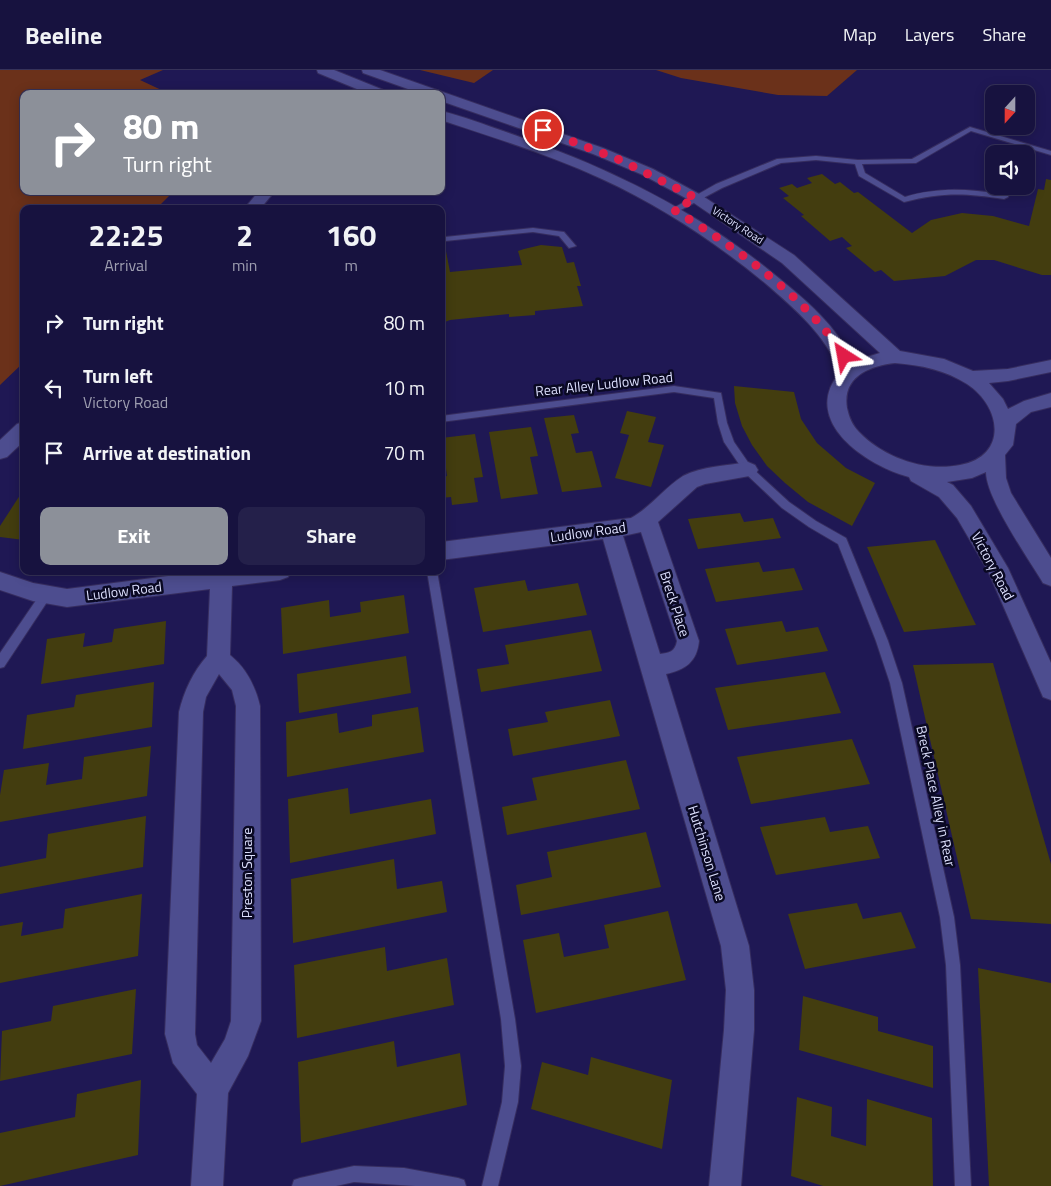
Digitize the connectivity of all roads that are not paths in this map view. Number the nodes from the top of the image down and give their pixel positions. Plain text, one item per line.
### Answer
1 (323, 70) edge
2 (373, 72) edge
3 (336, 89) dead end
4 (358, 90) edge
5 (423, 90) edge
6 (445, 97) edge
7 (445, 116) edge
8 (1020, 145) edge
9 (1035, 149) edge
10 (1051, 153) edge
11 (858, 162) junction
12 (985, 194) edge
13 (264, 195) edge
14 (989, 195) edge
15 (1005, 195) edge
16 (696, 198) junction
17 (255, 205) edge
18 (674, 210) junction
19 (445, 239) dead end
20 (572, 246) dead end
21 (895, 357) junction
22 (1051, 366) edge
23 (849, 373) junction
24 (970, 378) junction
25 (1051, 400) edge
26 (445, 419) edge
27 (1005, 425) junction
28 (20, 433) edge
29 (0, 452) edge
30 (996, 456) junction
31 (904, 469) junction
32 (748, 470) junction
33 (647, 519) junction
34 (611, 530) junction
35 (445, 551) edge
36 (221, 575) edge
37 (433, 575) edge
38 (1051, 577) edge
39 (0, 581) edge
40 (45, 596) junction
41 (218, 659) junction
42 (0, 663) edge
43 (652, 666) junction
44 (1051, 689) edge
45 (213, 1090) junction
46 (207, 1186) edge
47 (300, 1186) edge
48 (458, 1186) edge
49 (490, 1186) edge
50 (725, 1186) edge
51 (963, 1186) edge

1 - 4 street
2 - 4 street
2 - 5 street
3 - 4 street
6 - 16 street, Victory Road
7 - 18 street, Victory Road
8 - 11 lane
9 - 10 lane
11 - 12 lane
11 - 16 lane
13 - 17 street
14 - 15 lane
16 - 18 lane
16 - 21 street, Victory Road
18 - 23 street, Victory Road
19 - 20 lane
21 - 23 street
21 - 24 street
22 - 24 street
23 - 31 street
24 - 27 street
25 - 27 street
26 - 32 lane, Rear Alley Ludlow Road
27 - 30 street
28 - 29 street
30 - 31 street
30 - 38 street
31 - 44 street, Victory Road
32 - 33 street, Ludlow Road
32 - 51 lane, Breck Place Alley in Rear
33 - 34 street, Ludlow Road
33 - 43 street, Breck Place
34 - 35 street, Ludlow Road
34 - 43 street, Hutchinson Lane
36 - 40 street, Ludlow Road
36 - 41 street
37 - 49 lane
39 - 40 street, Ludlow Road
40 - 42 lane
41 - 45 street
41 - 45 street, Preston Square
43 - 50 street, Hutchinson Lane
45 - 46 street, Preston Square
47 - 48 lane

